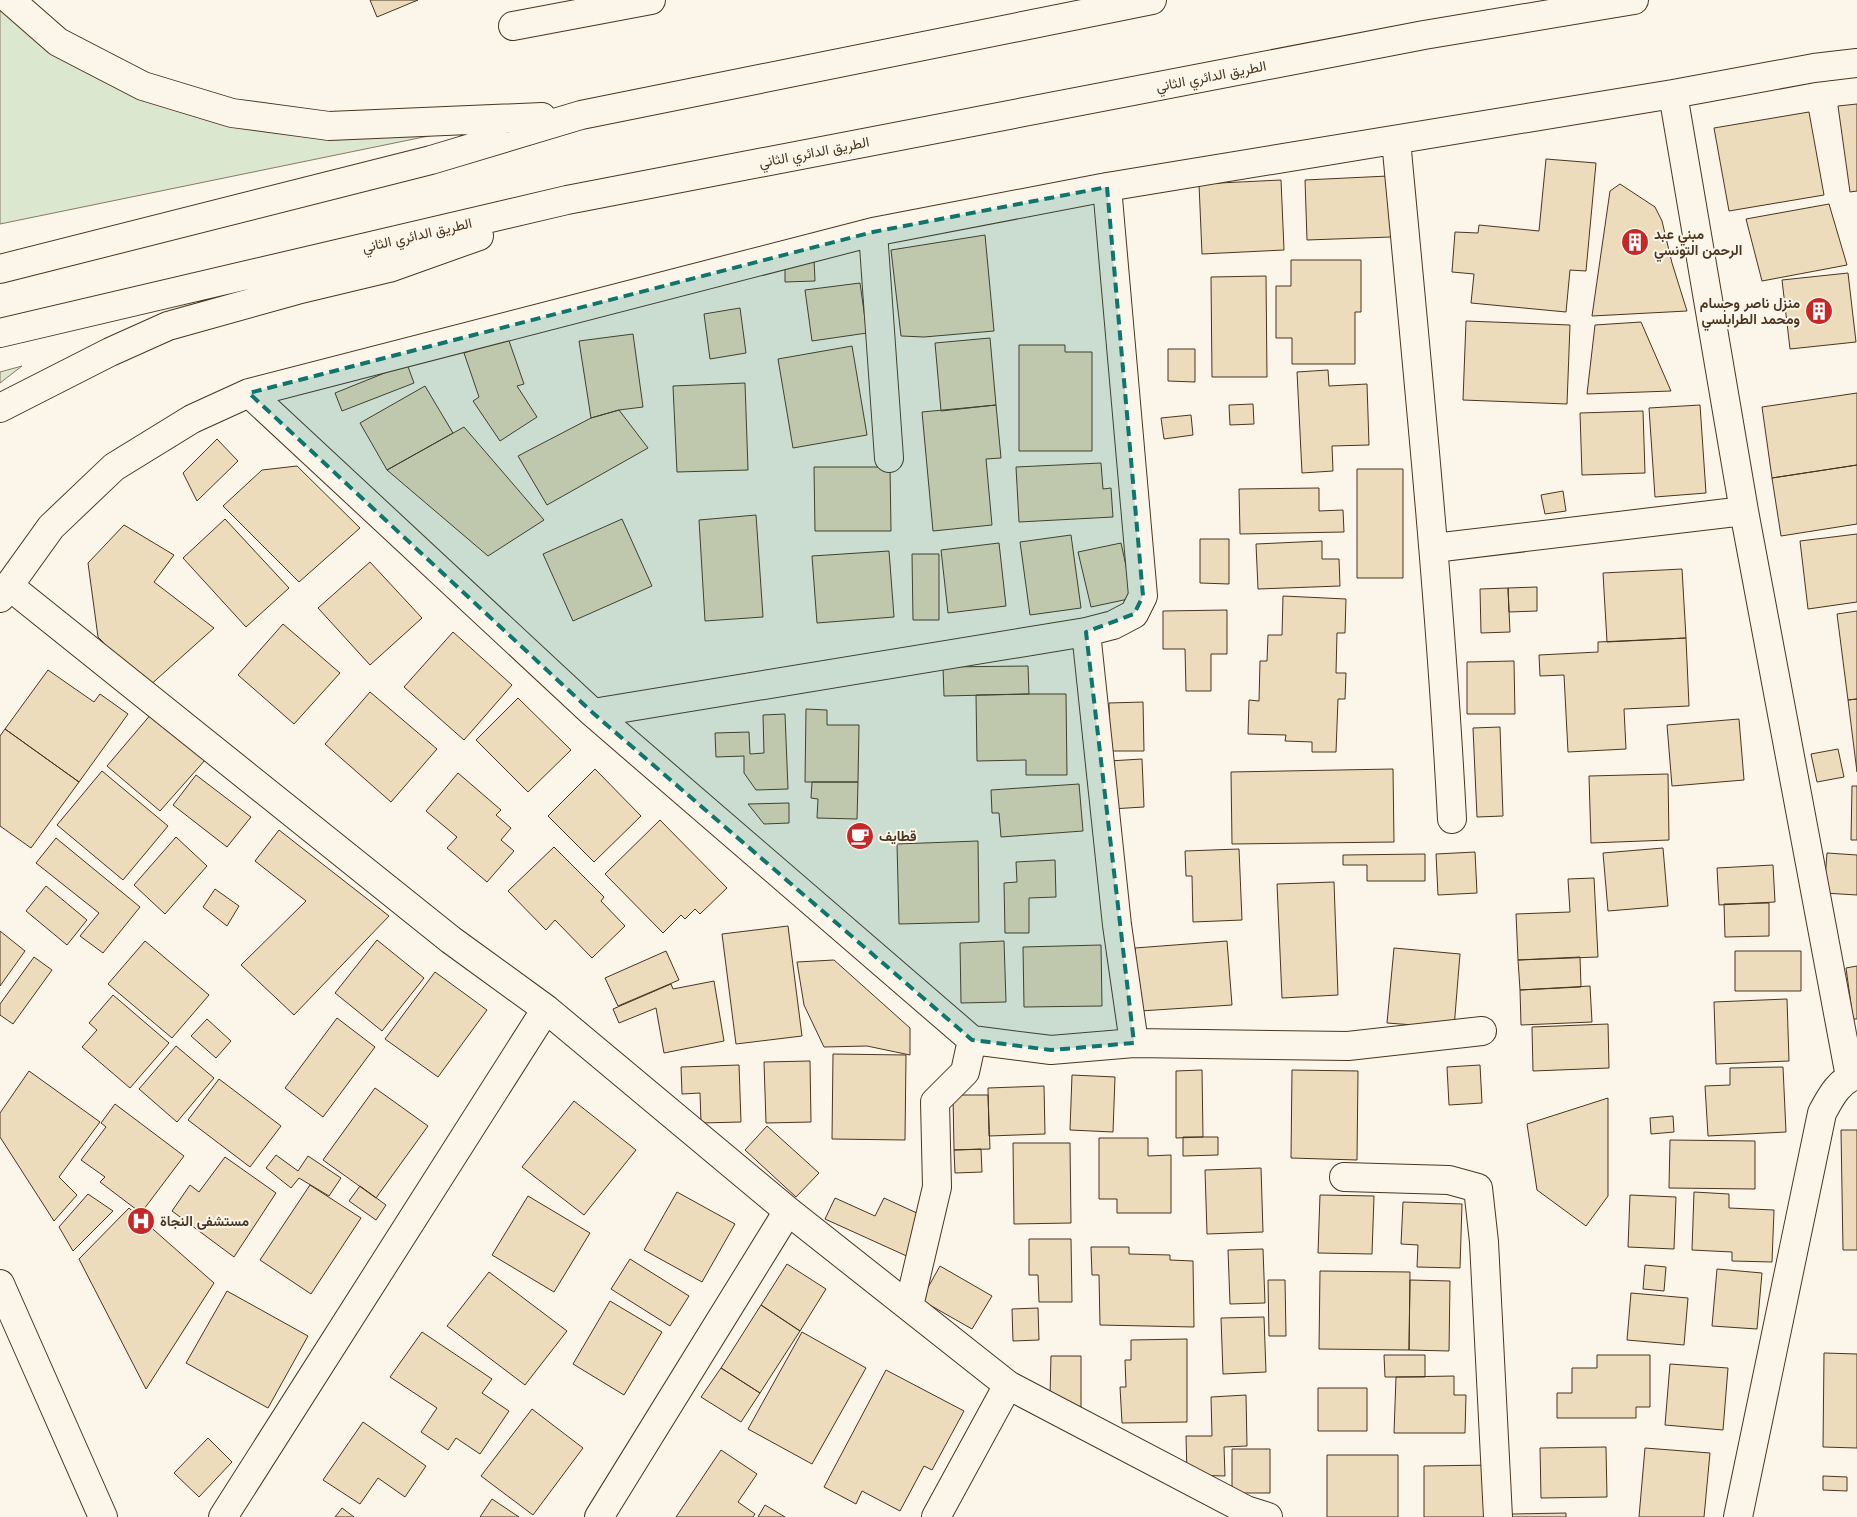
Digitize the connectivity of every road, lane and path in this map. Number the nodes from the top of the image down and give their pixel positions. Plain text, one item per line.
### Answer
1 (10, 0) edge
2 (651, 0) edge
3 (1152, 0) edge
4 (1634, 0) edge
5 (513, 26) dead end
6 (1857, 63) edge
7 (1673, 94) junction
8 (580, 115) junction
9 (1396, 140) junction
10 (1107, 187) junction
11 (567, 200) junction
12 (873, 232) junction
13 (0, 269) edge
14 (0, 333) edge
15 (249, 393) junction
16 (0, 408) edge
17 (889, 458) dead end
18 (1744, 511) junction
19 (1434, 548) junction
20 (4, 592) edge
21 (1086, 632) junction
22 (593, 713) junction
23 (1452, 818) dead end
24 (546, 1009) junction
25 (1482, 1031) dead end
26 (972, 1040) junction
27 (1134, 1043) junction
28 (1854, 1076) edge
29 (1344, 1177) dead end
30 (788, 1211) junction
31 (0, 1284) edge
32 (909, 1306) junction
33 (1008, 1385) junction
34 (1253, 1515) edge
35 (103, 1517) edge
36 (223, 1517) edge
37 (599, 1517) edge
38 (936, 1517) edge
39 (1498, 1517) edge
40 (1738, 1517) edge

1 - 8 main road
2 - 5 main road
3 - 8 main road
4 - 11 main road, الطريق الدائري الثاني
6 - 7 main road
7 - 9 main road
7 - 18 main road
8 - 13 main road
9 - 10 main road
9 - 19 main road
10 - 12 main road
10 - 21 main road
11 - 14 main road, الطريق الدائري الثاني
11 - 16 main road
12 - 15 main road
12 - 17 main road
15 - 20 main road
15 - 22 main road
18 - 19 main road
18 - 28 main road
19 - 23 main road
20 - 24 main road
21 - 22 main road
21 - 27 main road
22 - 26 main road
24 - 30 main road
24 - 36 main road
25 - 27 main road
26 - 27 main road
26 - 32 main road
28 - 40 main road
29 - 39 main road
30 - 32 main road
30 - 37 main road
31 - 35 main road
32 - 33 main road
33 - 34 main road
33 - 38 main road

